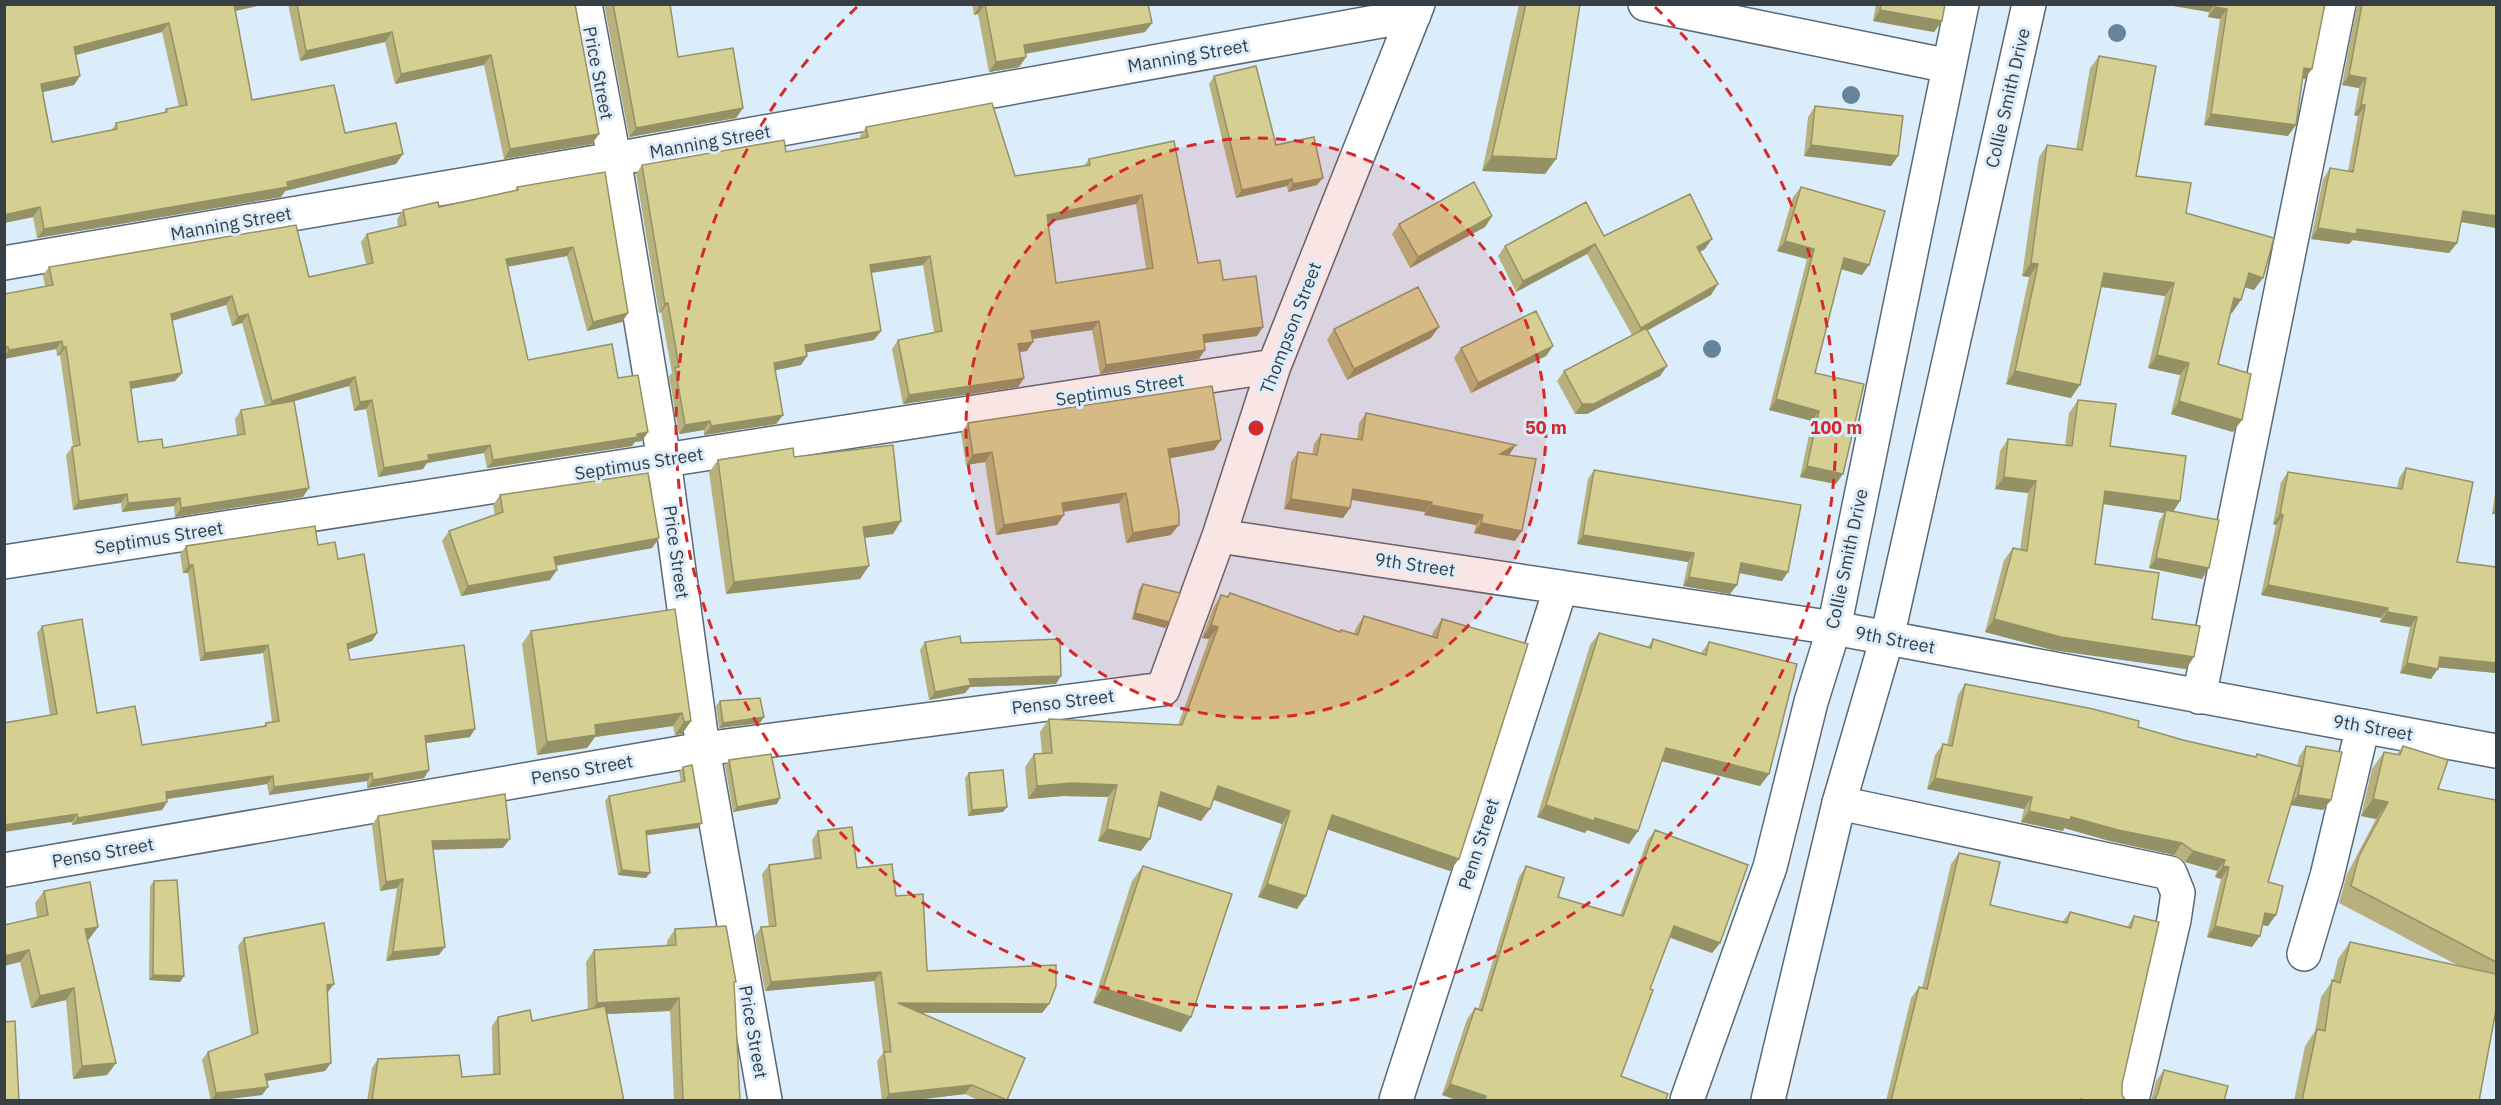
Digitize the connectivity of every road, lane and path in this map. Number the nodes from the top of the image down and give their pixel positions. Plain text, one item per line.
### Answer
1 (585, 4) edge
2 (1645, 4) edge
3 (1962, 4) edge
4 (2028, 4) edge
5 (2339, 4) edge
6 (1416, 10) edge
7 (1949, 66) junction
8 (614, 158) junction
9 (4, 262) edge
10 (1274, 366) junction
11 (664, 460) junction
12 (1219, 536) junction
13 (4, 562) edge
14 (1561, 587) junction
15 (1834, 628) junction
16 (1887, 638) junction
17 (1163, 689) joint
18 (2199, 697) junction
19 (2363, 726) junction
20 (703, 749) junction
21 (2496, 751) edge
22 (1839, 803) junction
23 (4, 870) edge
24 (2304, 954) dead end
25 (765, 1101) edge
26 (1396, 1101) edge
27 (1687, 1101) edge
28 (1768, 1101) edge
29 (2133, 1101) edge

1 - 8 street, Price Street
2 - 7 street
3 - 7 street, Collie Smith Drive
4 - 16 street, Collie Smith Drive
5 - 18 street
6 - 8 street, Manning Street
6 - 10 street, Thompson Street
7 - 15 street, Collie Smith Drive
8 - 9 street, Manning Street
8 - 11 street, Price Street
10 - 11 street, Septimus Street
10 - 12 street, Thompson Street
11 - 13 street, Septimus Street
11 - 20 street, Price Street
12 - 14 street, 9th Street
12 - 17 street, Thompson Street
14 - 15 street, 9th Street
14 - 26 street, Penn Street
15 - 16 street, 9th Street
15 - 27 street, Collie Smith Drive
16 - 18 street, 9th Street
16 - 22 street, Collie Smith Drive
17 - 20 street, Penso Street
18 - 19 street, 9th Street
19 - 21 street, 9th Street
19 - 24 street
20 - 23 street, Penso Street
20 - 25 street, Price Street
22 - 28 street, Collie Smith Drive
22 - 29 street

